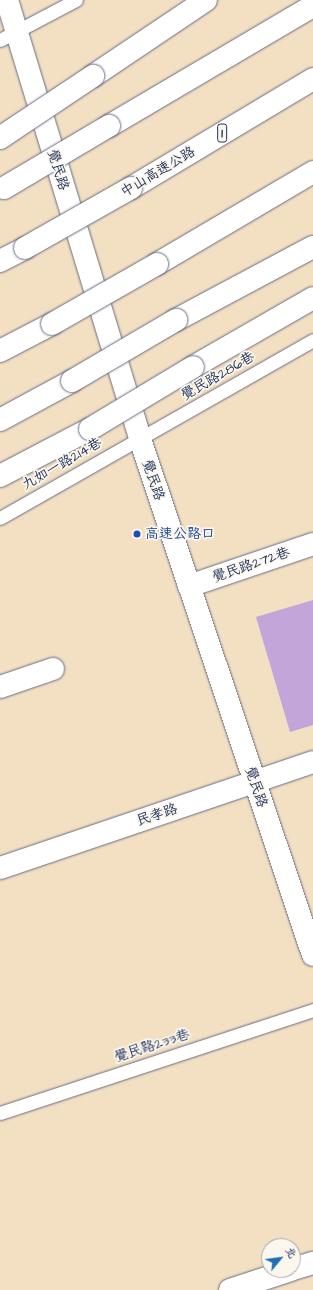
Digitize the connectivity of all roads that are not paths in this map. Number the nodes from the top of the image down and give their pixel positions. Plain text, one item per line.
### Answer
1 (7, 0) edge
2 (76, 0) edge
3 (206, 0) edge
4 (313, 6) edge
5 (8, 35) edge
6 (313, 79) edge
7 (0, 138) edge
8 (313, 172) edge
9 (2, 189) edge
10 (313, 247) edge
11 (0, 261) edge
12 (313, 298) edge
13 (313, 340) edge
14 (0, 351) edge
15 (0, 420) edge
16 (140, 439) junction
17 (0, 476) edge
18 (0, 518) edge
19 (313, 544) edge
20 (189, 586) junction
21 (53, 669) dead end
22 (0, 687) edge
23 (313, 762) edge
24 (255, 783) junction
25 (0, 868) edge
26 (313, 956) edge
27 (313, 1010) edge
28 (0, 1113) edge
29 (313, 1263) edge
30 (301, 1267) edge
31 (267, 1278) edge
32 (230, 1290) edge

1 - 5 main road, 覺民路
2 - 5 lane
3 - 7 main road, bridge
4 - 9 main road, bridge
5 - 16 main road, 覺民路
6 - 11 main road, 中山高速公路 / 1, bridge
8 - 14 main road, bridge
10 - 15 main road, bridge
12 - 17 main road, bridge
13 - 16 lane, 覺民路286巷
16 - 18 lane, 九如一路214巷
16 - 20 main road, 覺民路
19 - 20 main road, 覺民路272巷
20 - 24 main road, 覺民路
21 - 22 main road
23 - 24 main road, 民孝路
24 - 25 main road, 民孝路
24 - 26 main road, 覺民路
27 - 28 lane, 覺民路233巷
29 - 30 main road
31 - 32 main road

